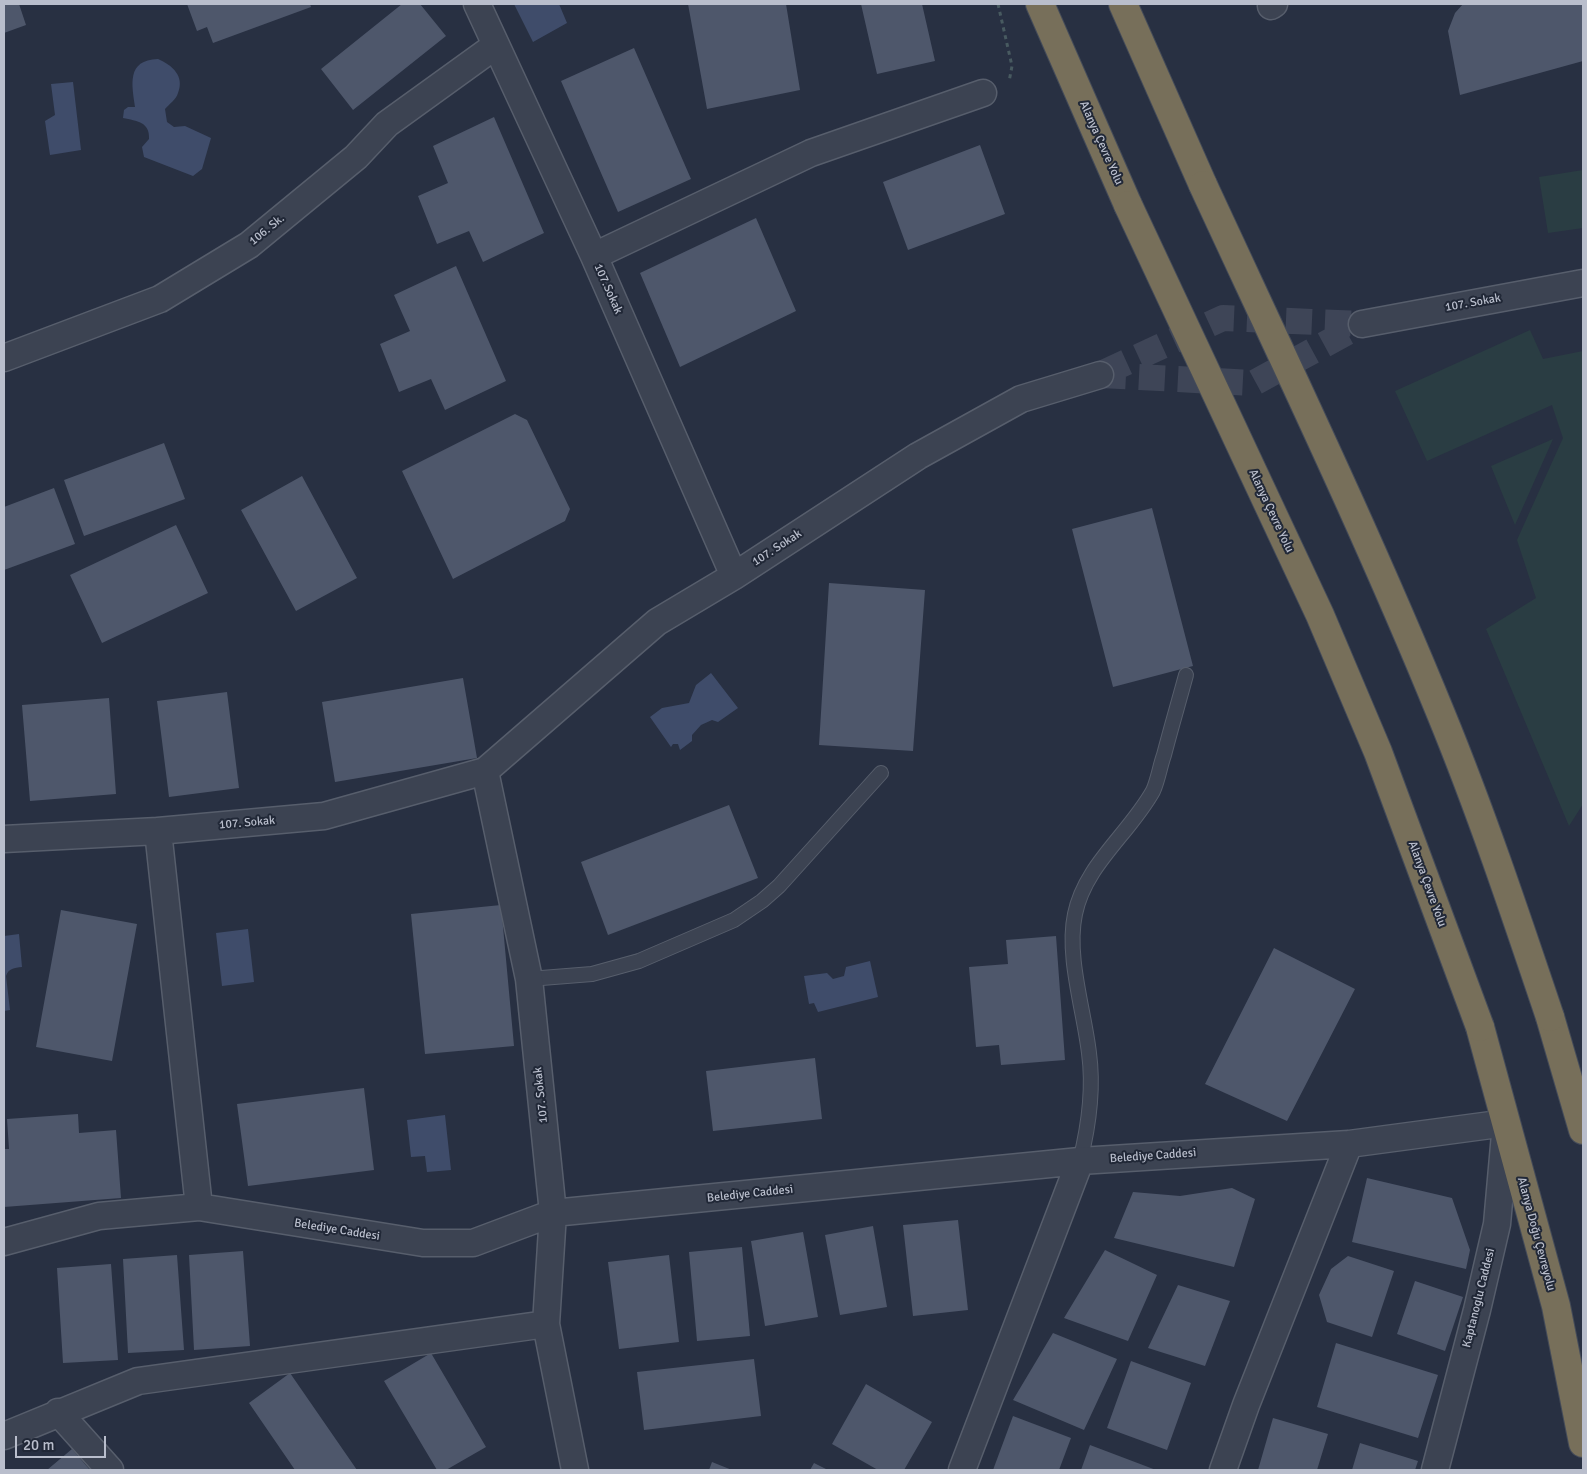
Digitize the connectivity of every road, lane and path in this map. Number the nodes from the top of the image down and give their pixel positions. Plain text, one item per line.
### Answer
1 (477, 4) edge
2 (998, 4) edge
3 (1040, 4) edge
4 (1123, 4) edge
5 (495, 46) junction
6 (983, 93) joint
7 (594, 256) junction
8 (1583, 283) edge
9 (1362, 324) tunnel mouth
10 (4, 358) edge
11 (1100, 374) tunnel mouth
12 (734, 576) junction
13 (1186, 675) dead end
14 (485, 772) junction
15 (881, 773) dead end
16 (158, 831) junction
17 (4, 839) edge
18 (529, 979) junction
19 (1480, 1028) joint
20 (1582, 1118) edge
21 (1506, 1123) junction
22 (1349, 1144) junction
23 (1080, 1161) junction
24 (199, 1207) junction
25 (553, 1213) junction
26 (4, 1242) edge
27 (546, 1324) junction
28 (58, 1412) junction
29 (4, 1436) edge
30 (1583, 1442) edge
31 (110, 1470) edge
32 (570, 1470) edge
33 (962, 1470) edge
34 (1223, 1470) edge
35 (1434, 1470) edge

1 - 5 street, 107.Sokak
2 - 6 path
3 - 19 highway, Alanya Çevre Yolu, bridge
4 - 20 highway, bridge
5 - 7 street, 107.Sokak
5 - 10 street, 106. Sk.
6 - 7 street
7 - 12 street, 107.Sokak
8 - 9 street, 107. Sokak
11 - 12 street, 107. Sokak
12 - 14 street, 107. Sokak
13 - 23 lane
14 - 16 street, 107. Sokak
14 - 18 street, 107. Sokak
15 - 18 lane
16 - 17 street, 107. Sokak
16 - 24 street
18 - 25 street, 107. Sokak
19 - 21 highway, Alanya Doğu Çevreyolu
21 - 22 street, Belediye Caddesi
21 - 30 highway, Alanya Doğu Çevreyolu
21 - 35 street, Kaptanoglu Caddesi
22 - 23 street, Belediye Caddesi
22 - 34 street
23 - 25 street, Belediye Caddesi
23 - 33 street
24 - 25 street, Belediye Caddesi
24 - 26 street, Belediye Caddesi
25 - 27 street, 107. Sokak
27 - 28 street
27 - 32 street, 107. Sokak
28 - 29 street
28 - 31 street

